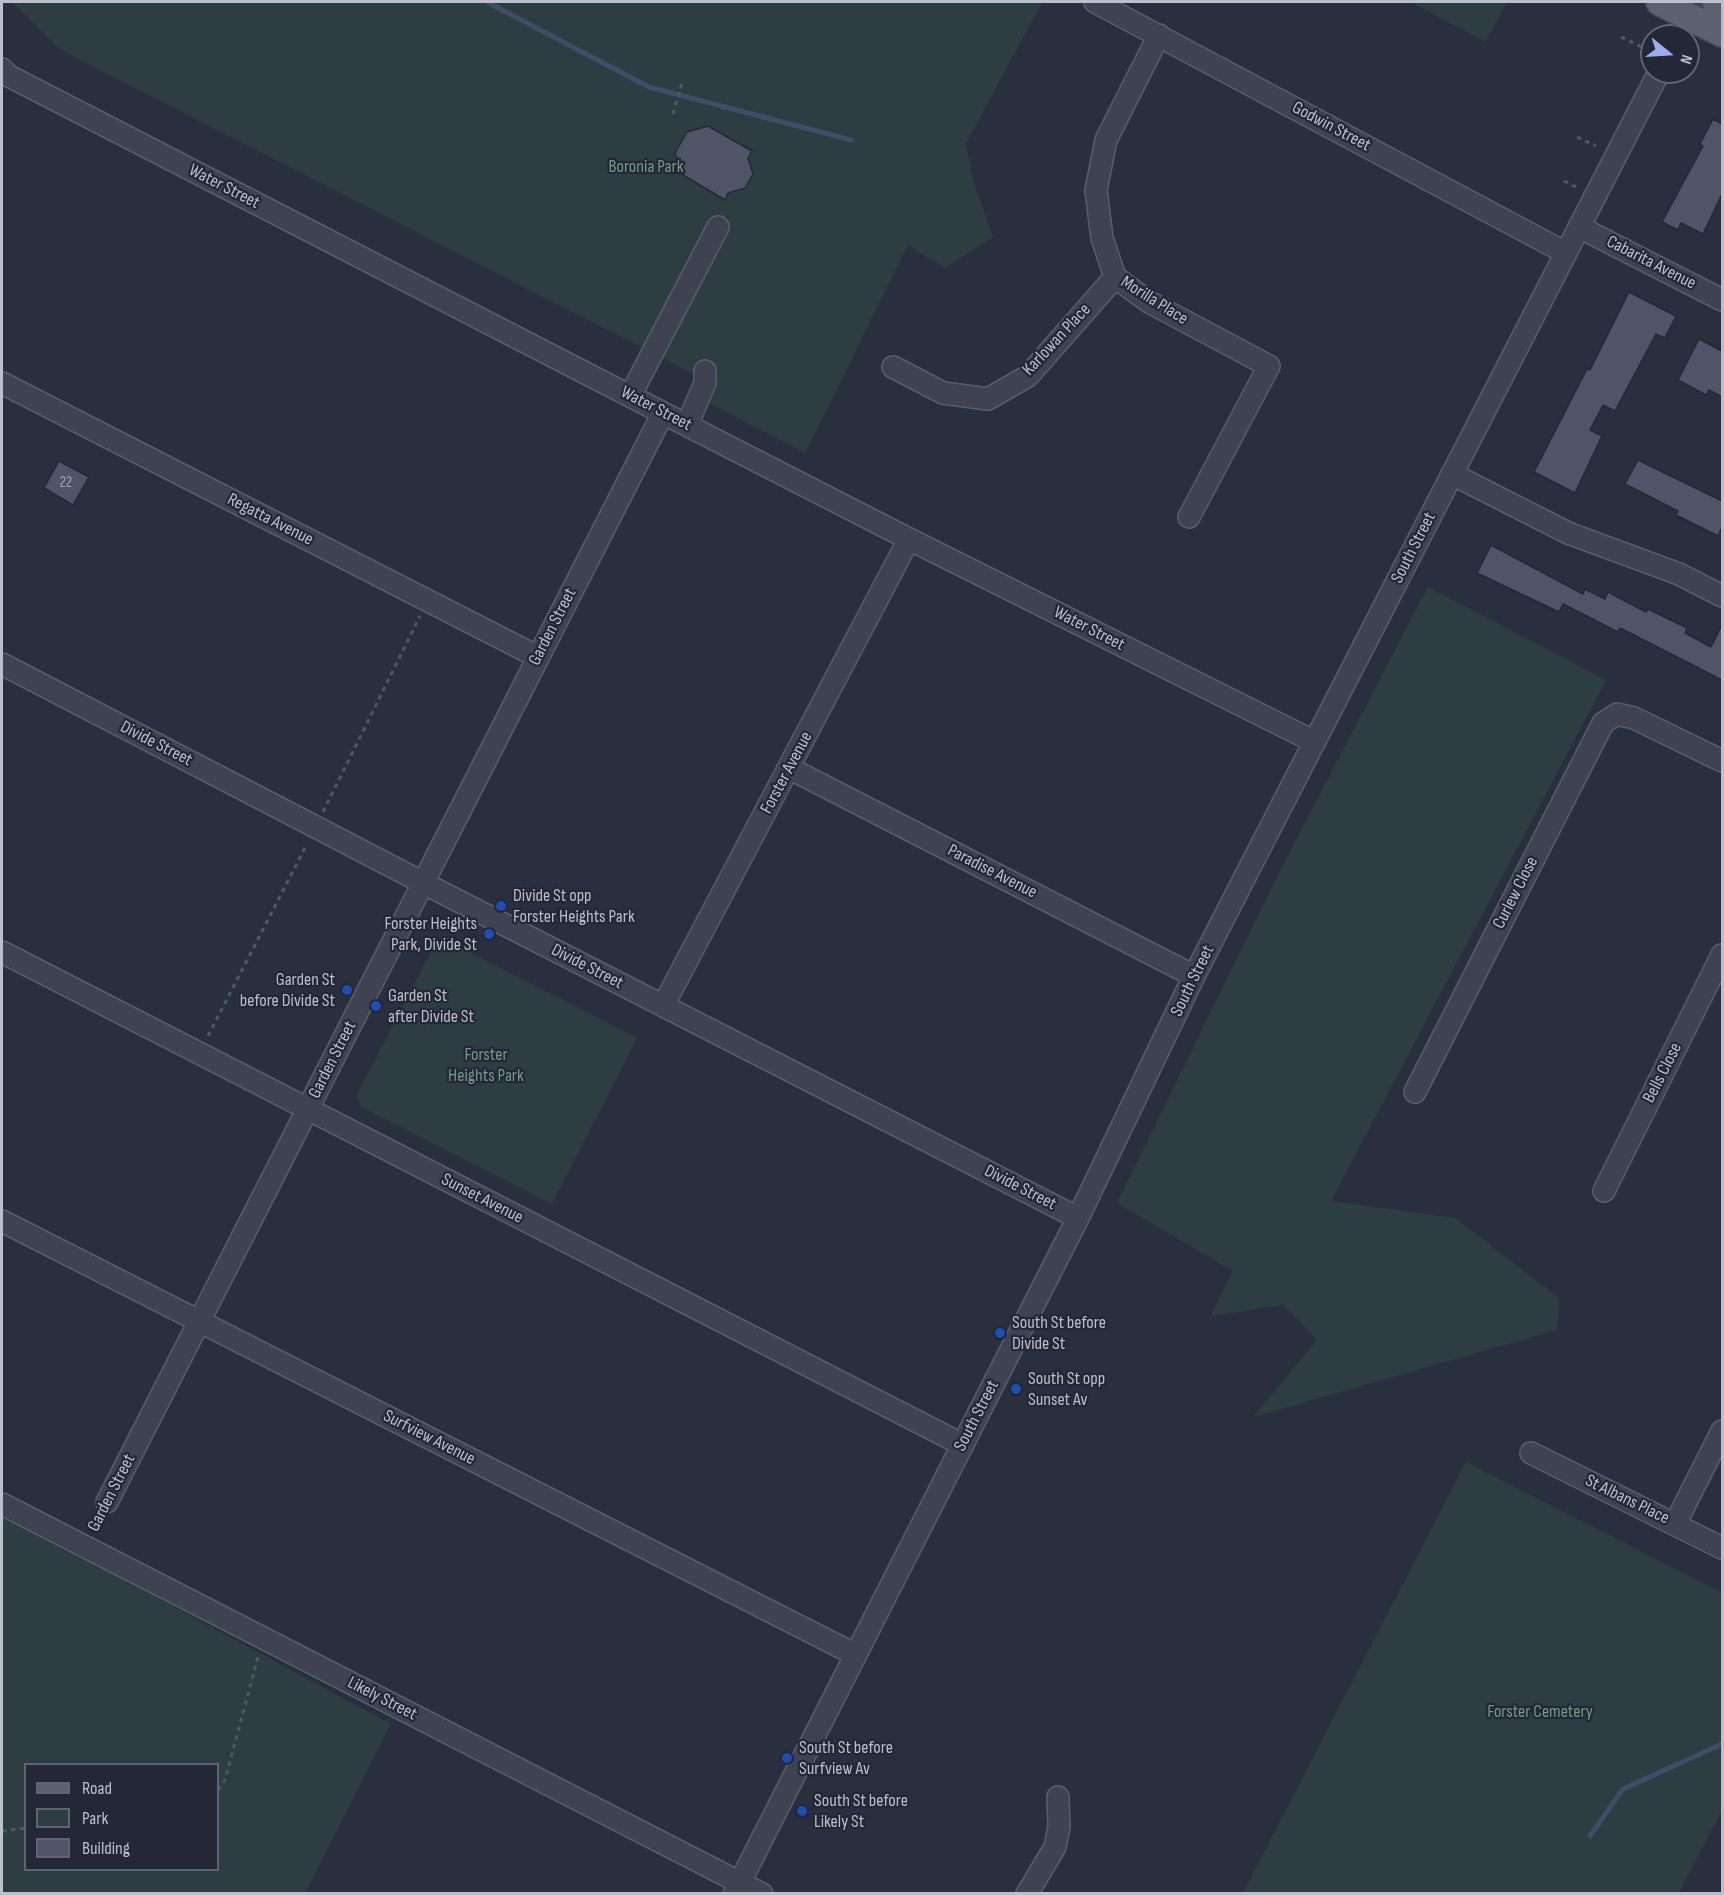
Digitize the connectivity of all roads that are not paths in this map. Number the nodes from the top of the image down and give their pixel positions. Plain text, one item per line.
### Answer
1 (1095, 2) edge
2 (1660, 2) edge
3 (1716, 2) edge
4 (1722, 5) edge
5 (1687, 18) edge
6 (1722, 33) edge
7 (1160, 35) junction
8 (4, 78) edge
9 (1653, 84) edge
10 (718, 226) dead end
11 (1579, 227) junction
12 (1566, 253) junction
13 (1115, 277) junction
14 (1722, 300) edge
15 (893, 367) dead end
16 (705, 371) dead end
17 (2, 383) edge
18 (630, 396) junction
19 (663, 413) junction
20 (687, 425) junction
21 (1452, 474) junction
22 (1189, 517) dead end
23 (909, 539) junction
24 (1722, 596) edge
25 (538, 657) junction
26 (2, 664) edge
27 (1315, 742) junction
28 (1722, 761) edge
29 (789, 768) junction
30 (423, 883) junction
31 (2, 952) edge
32 (1722, 955) edge
33 (1194, 976) junction
34 (663, 1006) junction
35 (1415, 1092) dead end
36 (308, 1110) junction
37 (1605, 1191) dead end
38 (1078, 1218) junction
39 (2, 1221) edge
40 (200, 1322) junction
41 (1722, 1431) edge
42 (963, 1445) junction
43 (1531, 1453) dead end
44 (108, 1502) road end
45 (2, 1504) edge
46 (1675, 1524) junction
47 (1722, 1548) edge
48 (856, 1655) junction
49 (1058, 1797) dead end
50 (737, 1888) edge
51 (762, 1893) edge
52 (1027, 1893) edge

1 - 7 street, Godwin Street
2 - 5 main road
3 - 4 main road
5 - 6 main road
7 - 12 street, Godwin Street
7 - 13 street, Morilla Place
8 - 18 street, Water Street
9 - 11 street, South Street
10 - 18 street
11 - 12 street, South Street
11 - 14 street, Cabarita Avenue
12 - 21 street, South Street
13 - 15 street, Karlowan Place
13 - 22 street, Morilla Place
16 - 20 street
17 - 25 street, Regatta Avenue
18 - 19 street, Water Street
19 - 20 street, Water Street
19 - 25 street, Garden Street
20 - 23 street, Water Street
21 - 24 street
21 - 27 street, South Street
23 - 27 street, Water Street
23 - 29 street, Forster Avenue
25 - 30 street, Garden Street
26 - 30 street, Divide Street
27 - 33 street, South Street
28 - 35 street, Curlew Close
29 - 33 street, Paradise Avenue
29 - 34 street, Forster Avenue
30 - 34 street, Divide Street
30 - 36 street, Garden Street
31 - 36 street, Sunset Avenue
32 - 37 street, Bells Close
33 - 38 street, South Street
34 - 38 street, Divide Street
36 - 40 street, Garden Street
36 - 42 street, Sunset Avenue
38 - 42 street, South Street
39 - 40 street, Surfview Avenue
40 - 44 street, Garden Street
40 - 48 street, Surfview Avenue
41 - 46 street
42 - 48 street, South Street
43 - 46 street, St Albans Place
45 - 50 street, Likely Street
46 - 47 street, St Albans Place
48 - 50 street, South Street
49 - 52 street
50 - 51 street, Likely Street

